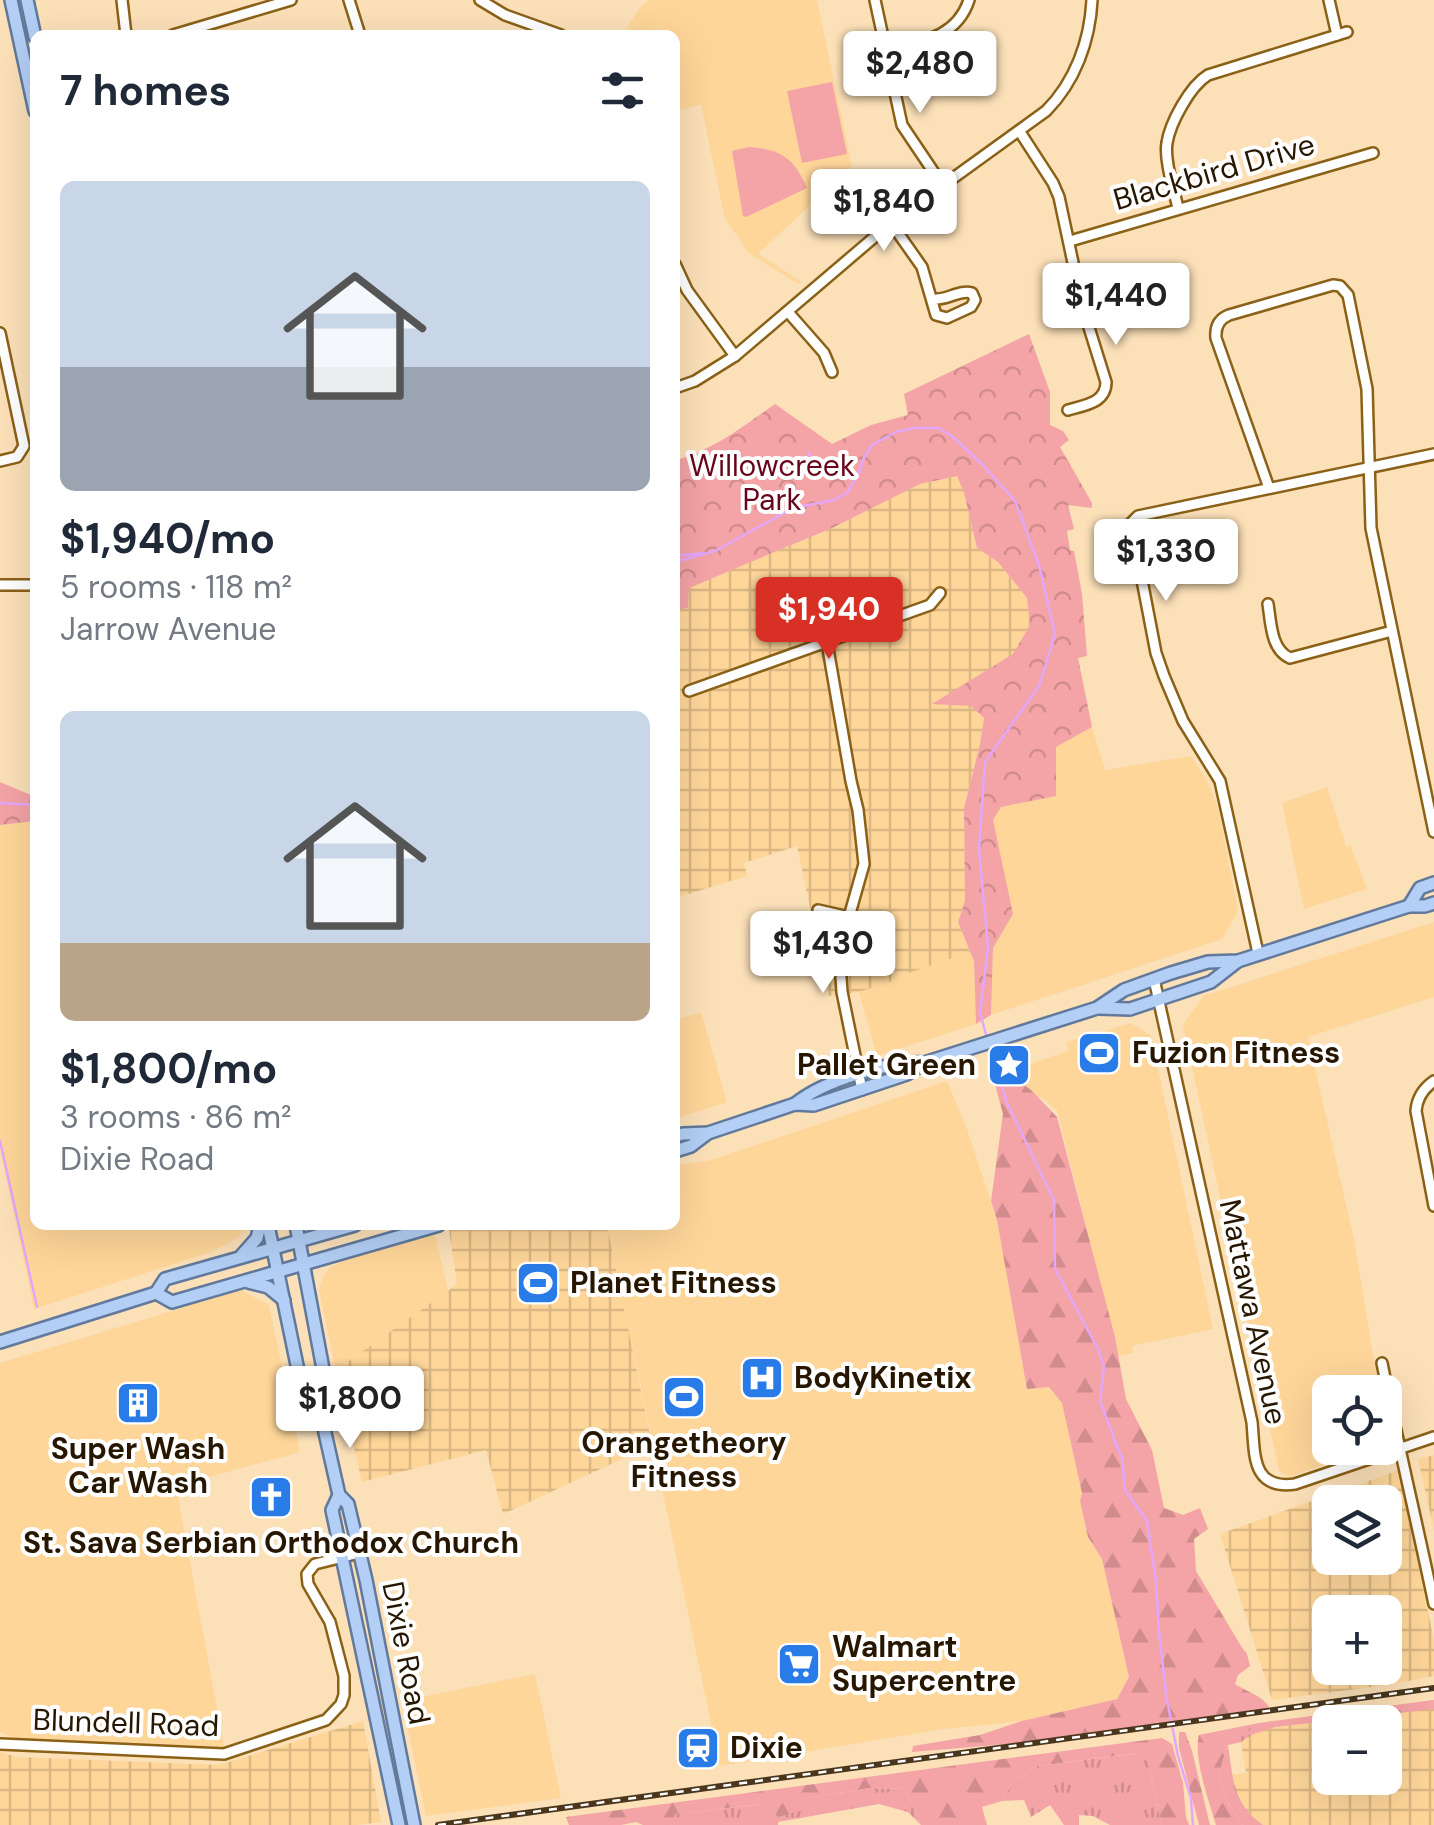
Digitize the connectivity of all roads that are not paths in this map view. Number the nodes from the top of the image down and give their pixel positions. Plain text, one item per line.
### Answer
1 (11, 0) edge
2 (27, 0) edge
3 (122, 0) edge
4 (290, 0) edge
5 (349, 0) edge
6 (480, 0) edge
7 (875, 0) edge
8 (969, 0) edge
9 (1092, 0) edge
10 (1329, 0) edge
11 (33, 30) edge
12 (125, 30) edge
13 (190, 30) edge
14 (358, 30) edge
15 (543, 30) edge
16 (886, 51) junction
17 (30, 87) edge
18 (1020, 132) junction
19 (1373, 152) dead end
20 (943, 186) junction
21 (1178, 208) junction
22 (891, 223) junction
23 (1070, 240) junction
24 (680, 275) edge
25 (933, 299) junction
26 (788, 312) junction
27 (1, 340) edge
28 (735, 356) junction
29 (832, 372) dead end
30 (680, 386) edge
31 (1068, 410) dead end
32 (1434, 454) edge
33 (0, 461) edge
34 (1370, 468) junction
35 (1268, 488) junction
36 (30, 584) edge
37 (0, 585) edge
38 (940, 593) dead end
39 (1268, 604) dead end
40 (1392, 631) junction
41 (827, 642) junction
42 (690, 690) dead end
43 (1434, 832) edge
44 (1434, 883) edge
45 (1434, 903) edge
46 (1409, 906) junction
47 (818, 910) dead end
48 (849, 917) junction
49 (1258, 954) junction
50 (1238, 960) junction
51 (1154, 979) junction
52 (1159, 999) junction
53 (1097, 1008) junction
54 (924, 1063) junction
55 (860, 1075) junction
56 (1434, 1081) edge
57 (862, 1090) junction
58 (795, 1104) junction
59 (708, 1133) junction
60 (680, 1135) edge
61 (680, 1150) edge
62 (1434, 1206) edge
63 (261, 1230) edge
64 (266, 1230) edge
65 (297, 1230) edge
66 (318, 1230) edge
67 (338, 1230) edge
68 (422, 1230) edge
69 (325, 1234) junction
70 (300, 1241) junction
71 (273, 1248) junction
72 (332, 1256) junction
73 (238, 1258) junction
74 (304, 1264) junction
75 (278, 1271) junction
76 (244, 1281) junction
77 (156, 1293) junction
78 (310, 1293) junction
79 (284, 1300) junction
80 (0, 1342) edge
81 (1382, 1363) dead end
82 (1384, 1375) edge
83 (314, 1396) junction
84 (1434, 1437) edge
85 (1402, 1449) edge
86 (1402, 1463) edge
87 (1353, 1465) edge
88 (339, 1495) junction
89 (359, 1553) junction
90 (342, 1556) junction
91 (1434, 1604) edge
92 (0, 1744) edge
93 (399, 1825) edge
94 (414, 1825) edge

1 - 17 main road
2 - 11 main road
3 - 12 street
4 - 13 street
5 - 14 street
6 - 15 street
7 - 16 street
8 - 16 street
9 - 18 street
10 - 21 street
16 - 20 street
18 - 20 street
18 - 23 street
19 - 21 street, Blackbird Drive
20 - 22 street
21 - 23 street, Blackbird Drive
22 - 25 street
22 - 26 street
23 - 31 street
24 - 28 street
25 - 25 street
26 - 28 street
26 - 29 street
27 - 33 street
28 - 30 street
32 - 34 street
34 - 35 street
34 - 35 street
34 - 40 street
35 - 49 street
36 - 37 street
38 - 41 street
39 - 40 street
40 - 43 street
41 - 42 street
41 - 48 street
44 - 46 main road
45 - 46 main road
46 - 49 main road
47 - 48 street
48 - 55 street
49 - 50 main road
50 - 51 main road
50 - 52 main road
51 - 52 street, Mattawa Avenue
51 - 53 main road
52 - 53 main road
52 - 87 street, Mattawa Avenue
53 - 54 main road
54 - 55 main road
54 - 57 main road
55 - 57 street
55 - 58 main road
56 - 62 street
57 - 58 main road
58 - 59 main road
59 - 60 main road
59 - 61 main road
63 - 73 main road
64 - 71 main road, Dixie Road
65 - 70 main road, Dixie Road
66 - 69 main road
67 - 69 main road
68 - 72 main road
69 - 70 main road
70 - 71 main road
70 - 74 main road, Dixie Road
71 - 73 main road
71 - 75 main road, Dixie Road
72 - 74 main road
72 - 78 main road
73 - 77 main road
74 - 75 main road
74 - 78 main road, Dixie Road
75 - 76 main road
75 - 79 main road, Dixie Road
76 - 77 main road
76 - 79 main road
77 - 80 main road
78 - 83 main road, Dixie Road
79 - 83 main road, Dixie Road
81 - 82 street
83 - 88 main road, Dixie Road
84 - 85 street, Mattawa Avenue
86 - 91 street
88 - 89 main road, Dixie Road
88 - 90 main road, Dixie Road
89 - 90 street, Blundell Road
89 - 94 main road, Dixie Road
90 - 92 street, Blundell Road
90 - 93 main road, Dixie Road

